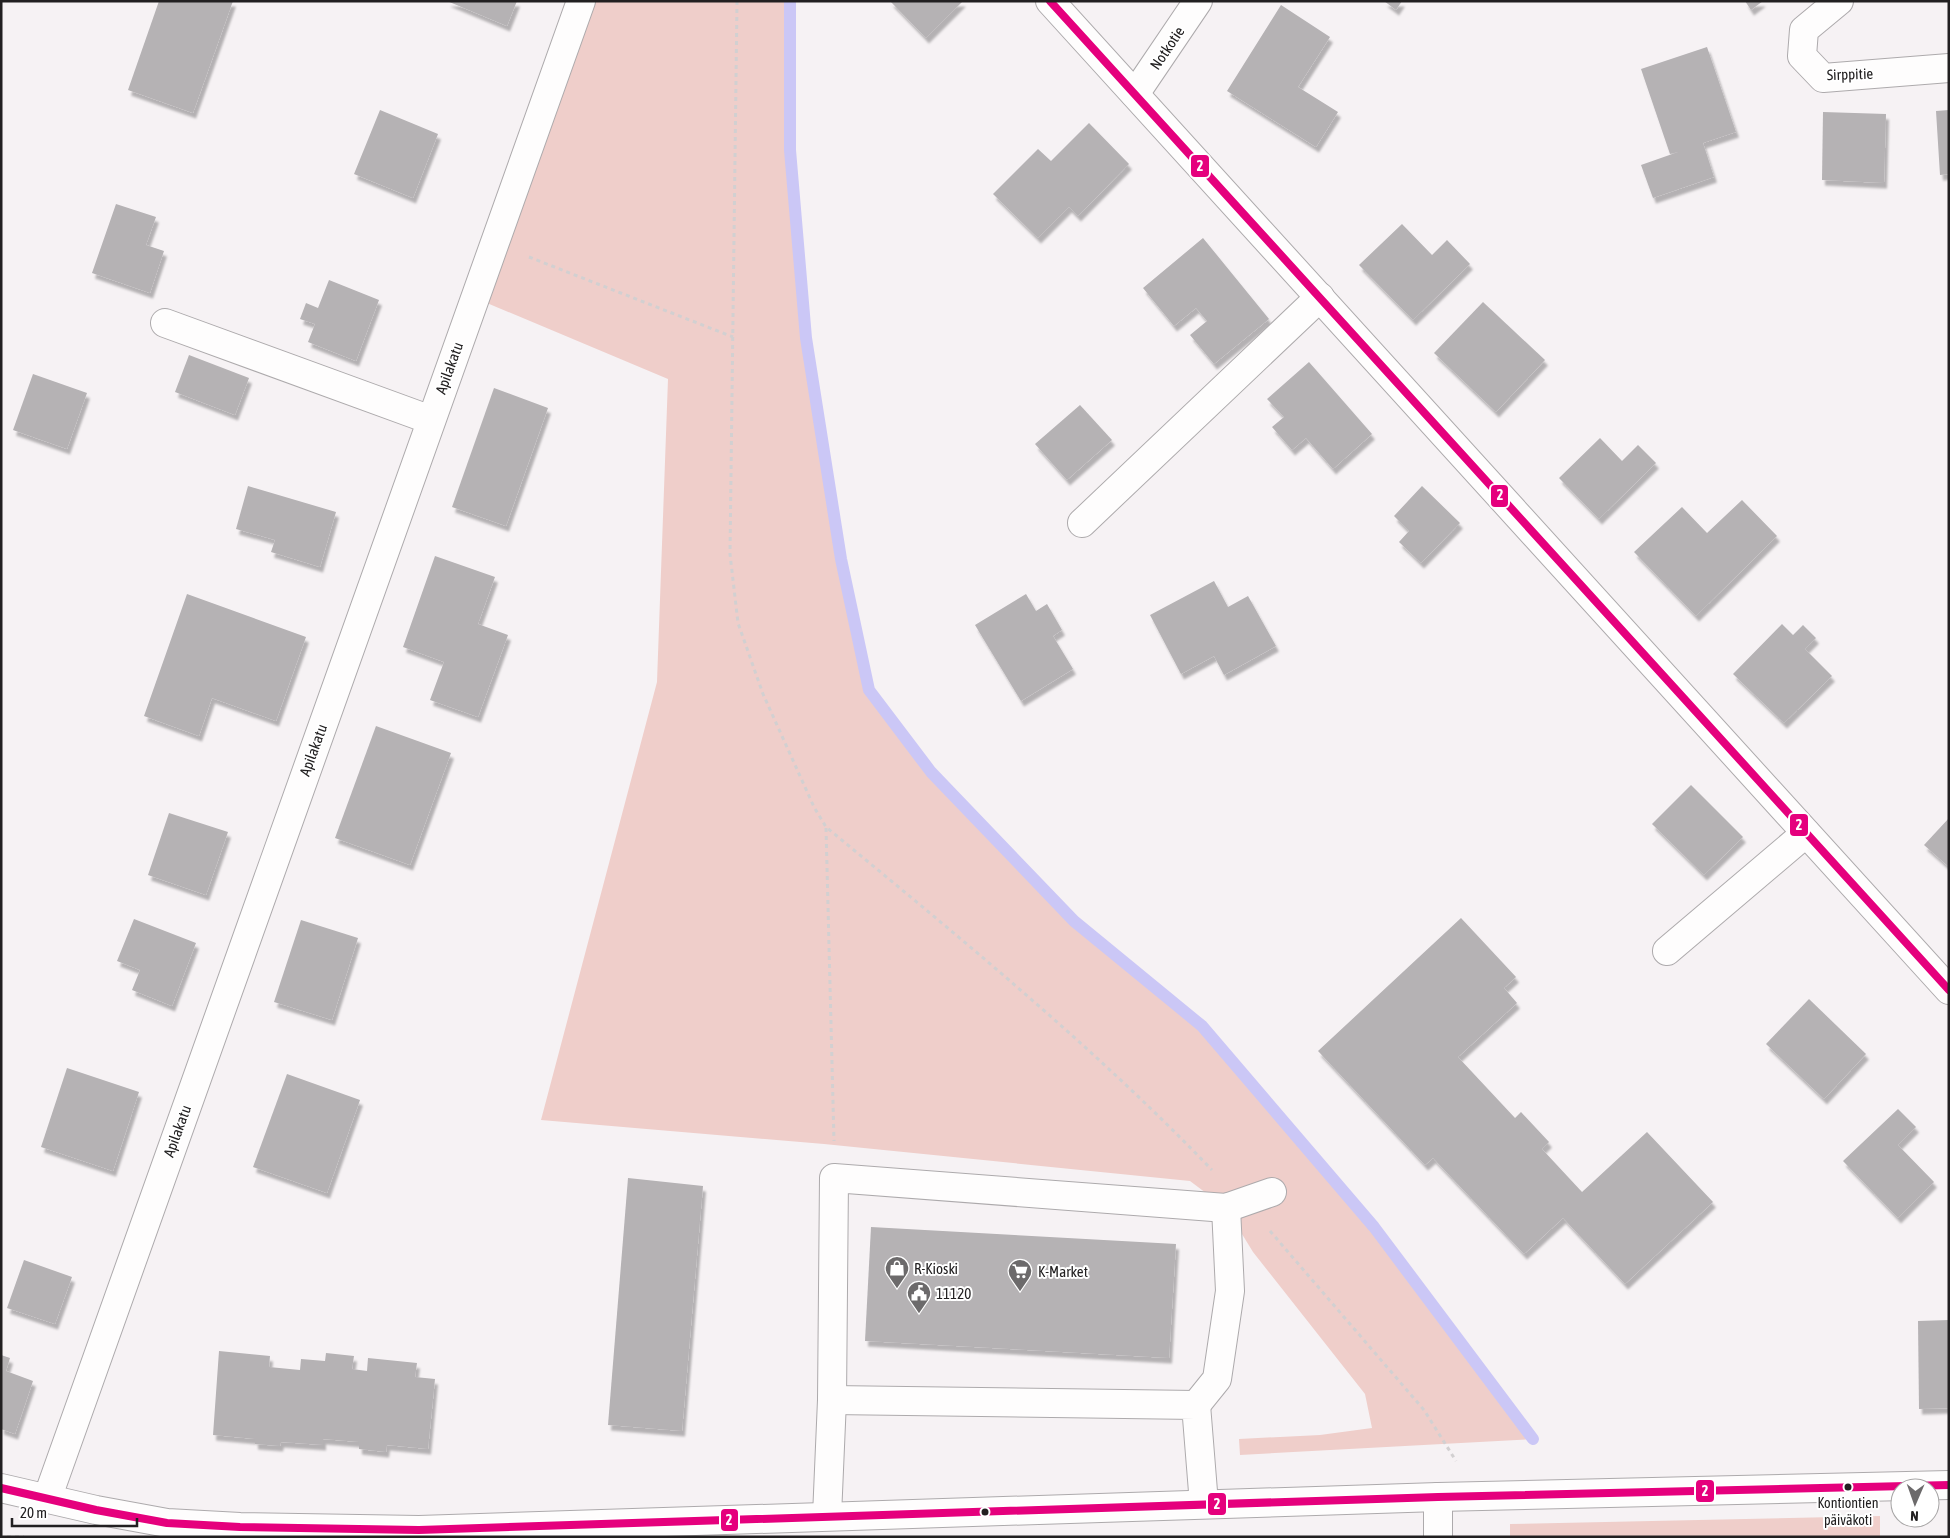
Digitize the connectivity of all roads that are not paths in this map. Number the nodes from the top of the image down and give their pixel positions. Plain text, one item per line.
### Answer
1 (581, 1) edge
2 (1050, 1) edge
3 (1198, 1) edge
4 (1840, 1) edge
5 (1949, 68) edge
6 (1135, 94) junction
7 (1320, 297) junction
8 (165, 323) dead end
9 (431, 420) junction
10 (1082, 522) dead end
11 (1806, 833) junction
12 (1667, 951) dead end
13 (1946, 982) edge
14 (1272, 1192) dead end
15 (1235, 1205) junction
16 (832, 1400) junction
17 (1196, 1404) junction
18 (1949, 1485) edge
19 (1, 1488) edge
20 (1438, 1497) junction
21 (47, 1499) junction
22 (1204, 1504) junction
23 (828, 1516) junction
24 (1438, 1537) edge

1 - 9 street, Apilakatu
2 - 6 street
3 - 6 street, Notkotie
4 - 5 street, Sirppitie
6 - 7 street
7 - 10 street
7 - 11 street
8 - 9 street
9 - 21 street, Apilakatu
11 - 12 street
11 - 13 street
14 - 15 street
15 - 16 street
15 - 17 street
16 - 17 street
16 - 23 street
17 - 22 street
18 - 20 street
19 - 21 street
20 - 22 street
20 - 24 street
21 - 23 street
22 - 23 street

